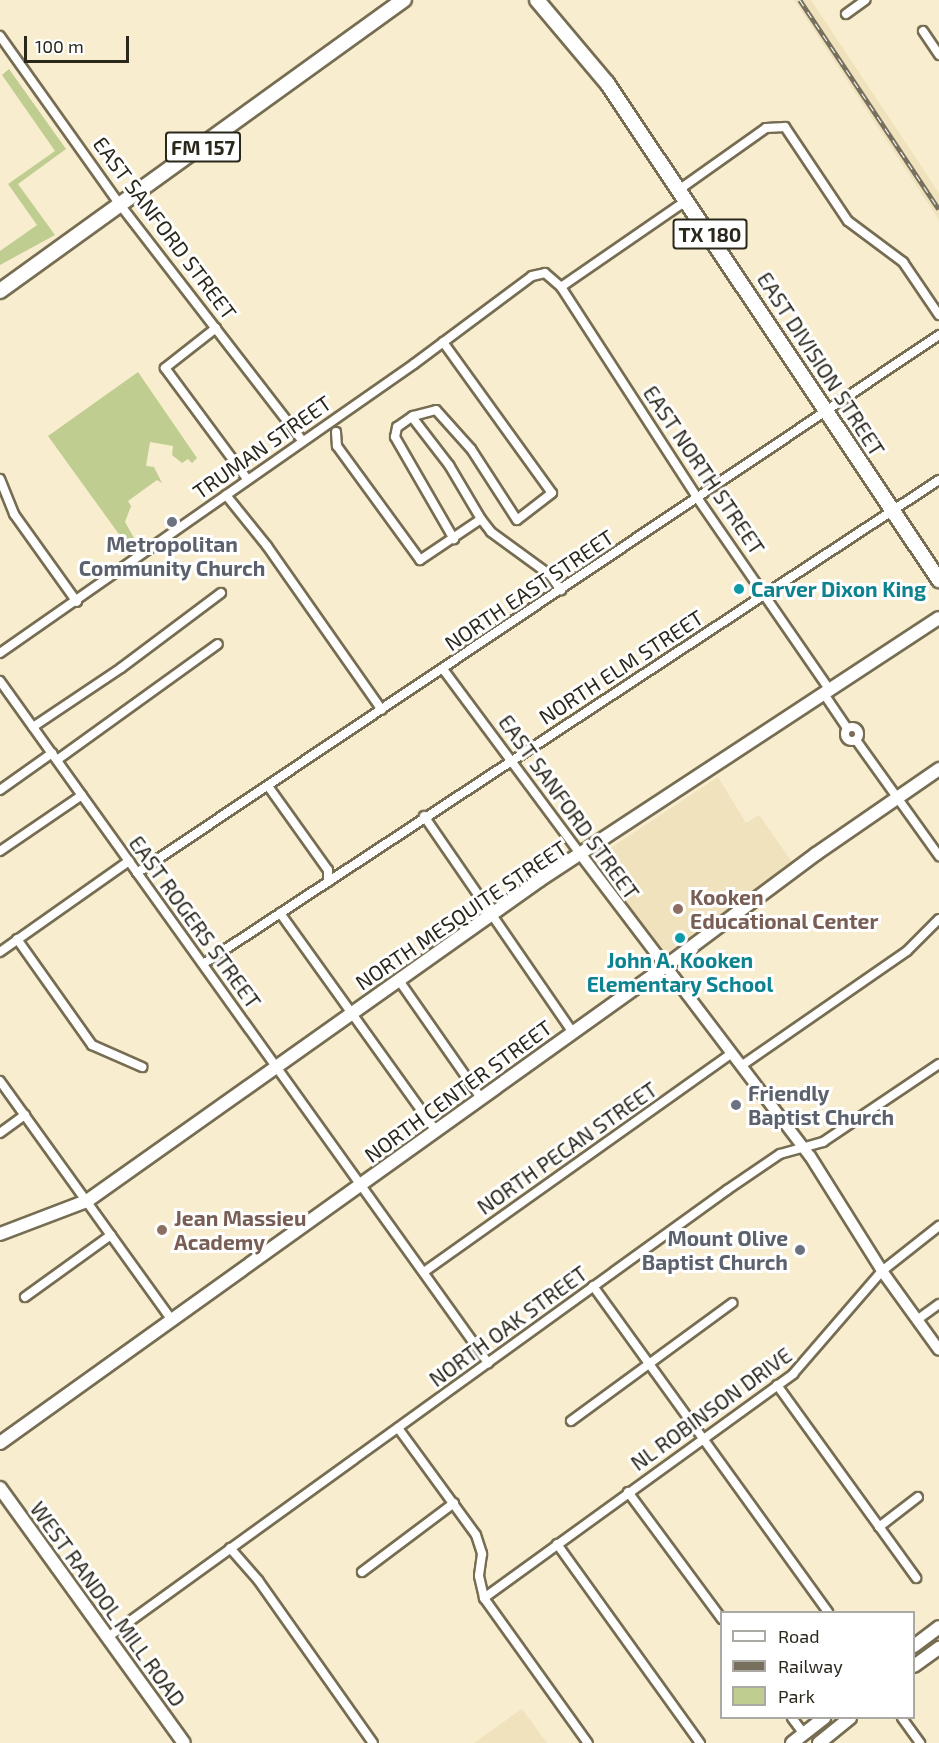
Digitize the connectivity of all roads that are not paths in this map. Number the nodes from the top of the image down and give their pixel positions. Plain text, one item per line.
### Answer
1 (405, 0) edge
2 (537, 0) edge
3 (865, 0) edge
4 (846, 14) dead end
5 (923, 32) dead end
6 (0, 36) edge
7 (939, 55) edge
8 (683, 195) junction
9 (121, 206) junction
10 (545, 273) joint
11 (561, 287) junction
12 (0, 291) edge
13 (939, 315) edge
14 (216, 328) junction
15 (939, 335) edge
16 (443, 342) junction
17 (826, 410) junction
18 (412, 417) junction
19 (336, 432) dead end
20 (302, 440) junction
21 (247, 479) junction
22 (0, 480) edge
23 (939, 480) edge
24 (226, 495) junction
25 (698, 499) junction
26 (892, 510) junction
27 (481, 519) junction
28 (454, 539) junction
29 (939, 580) edge
30 (561, 590) junction
31 (221, 593) dead end
32 (766, 593) junction
33 (77, 602) junction
34 (939, 618) edge
35 (218, 644) dead end
36 (0, 653) edge
37 (443, 669) junction
38 (0, 681) edge
39 (827, 692) junction
40 (382, 710) junction
41 (33, 727) junction
42 (54, 757) junction
43 (512, 759) junction
44 (939, 769) edge
45 (268, 786) junction
46 (0, 790) edge
47 (82, 795) junction
48 (898, 797) junction
49 (424, 816) junction
50 (0, 851) edge
51 (582, 856) junction
52 (939, 856) edge
53 (129, 861) junction
54 (137, 873) junction
55 (328, 882) junction
56 (280, 913) junction
57 (491, 915) junction
58 (939, 919) edge
59 (17, 939) junction
60 (0, 952) edge
61 (203, 964) junction
62 (663, 968) junction
63 (398, 979) junction
64 (352, 1014) junction
65 (573, 1033) junction
66 (731, 1054) junction
67 (939, 1064) edge
68 (741, 1066) junction
69 (142, 1067) dead end
70 (278, 1068) junction
71 (0, 1081) edge
72 (481, 1098) junction
73 (25, 1115) junction
74 (436, 1131) junction
75 (0, 1133) edge
76 (803, 1148) junction
77 (361, 1184) junction
78 (87, 1201) junction
79 (939, 1226) edge
80 (0, 1234) edge
81 (111, 1235) junction
82 (882, 1271) junction
83 (424, 1272) junction
84 (593, 1286) junction
85 (25, 1297) dead end
86 (732, 1303) dead end
87 (939, 1304) edge
88 (171, 1319) junction
89 (917, 1320) junction
90 (939, 1350) edge
91 (488, 1363) junction
92 (650, 1364) junction
93 (777, 1385) junction
94 (571, 1421) dead end
95 (398, 1428) junction
96 (703, 1438) junction
97 (0, 1443) edge
98 (0, 1488) edge
99 (628, 1492) junction
100 (918, 1497) dead end
101 (454, 1503) junction
102 (879, 1527) junction
103 (557, 1544) junction
104 (230, 1548) junction
105 (362, 1572) dead end
106 (916, 1578) dead end
107 (484, 1598) junction
108 (827, 1611) edge
109 (720, 1615) edge
110 (939, 1627) edge
111 (108, 1637) junction
112 (915, 1645) edge
113 (939, 1648) edge
114 (915, 1665) edge
115 (793, 1719) edge
116 (823, 1719) edge
117 (849, 1719) edge
118 (903, 1719) edge
119 (804, 1734) junction
120 (184, 1743) edge
121 (373, 1743) edge
122 (588, 1743) edge
123 (700, 1743) edge
124 (792, 1743) edge
125 (819, 1743) edge
126 (920, 1743) edge

1 - 9 main road, FM 157
2 - 8 main road, EAST DIVISION STREET / TX 180
3 - 4 street
5 - 7 street
6 - 9 street, EAST SANFORD STREET
8 - 11 street
8 - 13 street
8 - 17 main road, EAST DIVISION STREET / TX 180
9 - 12 main road, FM 157
9 - 14 street, EAST SANFORD STREET
10 - 11 street, EAST NORTH STREET
10 - 16 street, TRUMAN STREET
11 - 25 street, EAST NORTH STREET
14 - 20 street, EAST SANFORD STREET
14 - 21 street
15 - 17 street, NORTH EAST STREET
16 - 18 street
16 - 20 street, TRUMAN STREET
17 - 25 street, NORTH EAST STREET
17 - 26 main road, EAST DIVISION STREET / TX 180
18 - 27 street
18 - 28 street
19 - 28 street
20 - 21 street, TRUMAN STREET
21 - 24 street, TRUMAN STREET
22 - 33 street
23 - 26 street, NORTH ELM STREET
24 - 33 street, TRUMAN STREET
24 - 40 street
25 - 30 street, NORTH EAST STREET
25 - 32 street, EAST NORTH STREET
26 - 29 main road, EAST DIVISION STREET / TX 180
26 - 32 street, NORTH ELM STREET
27 - 28 street
27 - 30 street
30 - 37 street, NORTH EAST STREET
31 - 41 street
32 - 39 street, EAST NORTH STREET
32 - 43 street, NORTH ELM STREET
33 - 36 street, TRUMAN STREET
34 - 39 main road, NORTH MESQUITE STREET
35 - 42 street
37 - 40 street, NORTH EAST STREET
37 - 43 street, EAST SANFORD STREET
38 - 41 street, EAST ROGERS STREET
39 - 48 street, EAST NORTH STREET
39 - 51 main road, NORTH MESQUITE STREET
40 - 45 street, NORTH EAST STREET
41 - 42 street, EAST ROGERS STREET
42 - 46 street
42 - 47 street, EAST ROGERS STREET
43 - 49 street, NORTH ELM STREET
43 - 51 street, EAST SANFORD STREET
44 - 48 main road, NORTH CENTER STREET
45 - 54 street, NORTH EAST STREET
45 - 55 street
47 - 50 street
47 - 53 street, EAST ROGERS STREET
48 - 52 street
48 - 62 main road, NORTH CENTER STREET
49 - 55 street, NORTH ELM STREET
49 - 57 street
51 - 57 main road, NORTH MESQUITE STREET
51 - 62 street, EAST SANFORD STREET
53 - 54 street, EAST ROGERS STREET
53 - 59 street
54 - 61 street, EAST ROGERS STREET
55 - 56 street, NORTH ELM STREET
56 - 61 street, NORTH ELM STREET
56 - 64 street
57 - 63 main road, NORTH MESQUITE STREET
57 - 65 street
58 - 68 street
59 - 60 street
59 - 69 street
61 - 70 street, EAST ROGERS STREET
62 - 65 main road, NORTH CENTER STREET
62 - 66 street, EAST SANFORD STREET
63 - 64 main road, NORTH MESQUITE STREET
63 - 72 street
64 - 70 main road, NORTH MESQUITE STREET
64 - 74 street
65 - 72 main road, NORTH CENTER STREET
66 - 68 street, EAST SANFORD STREET
66 - 83 street, NORTH PECAN STREET
67 - 76 street, NORTH OAK STREET
68 - 76 street, EAST SANFORD STREET
70 - 77 street, EAST ROGERS STREET
70 - 78 main road, NORTH MESQUITE STREET
71 - 73 street
72 - 74 main road, NORTH CENTER STREET
73 - 75 street
73 - 78 street
74 - 77 main road, NORTH CENTER STREET
76 - 82 street, EAST SANFORD STREET
76 - 84 street, NORTH OAK STREET
77 - 83 street, EAST ROGERS STREET
77 - 88 main road, NORTH CENTER STREET
78 - 80 main road, NORTH MESQUITE STREET
78 - 81 street
79 - 82 street, NL ROBINSON DRIVE
81 - 85 street
81 - 88 street
82 - 89 street, EAST SANFORD STREET
82 - 93 street, NL ROBINSON DRIVE
83 - 91 street, EAST ROGERS STREET
84 - 91 street, NORTH OAK STREET
84 - 92 street
86 - 92 street
87 - 89 street
88 - 97 main road, NORTH CENTER STREET
89 - 90 street, EAST SANFORD STREET
91 - 95 street, NORTH OAK STREET
92 - 94 street
92 - 96 street
93 - 96 street, NL ROBINSON DRIVE
93 - 102 street
95 - 101 street
95 - 104 street, NORTH OAK STREET
96 - 99 street, NL ROBINSON DRIVE
96 - 108 street
98 - 111 main road, WEST RANDOL MILL ROAD
99 - 103 street, NL ROBINSON DRIVE
99 - 109 street
100 - 102 street
101 - 105 street
101 - 107 street
102 - 106 street
103 - 107 street, NL ROBINSON DRIVE
103 - 123 street
104 - 111 street, NORTH OAK STREET
104 - 121 street
107 - 122 street
110 - 112 main road
111 - 120 main road, WEST RANDOL MILL ROAD
113 - 114 main road
115 - 119 street
116 - 119 main road
117 - 125 main road
118 - 126 street
119 - 124 main road

